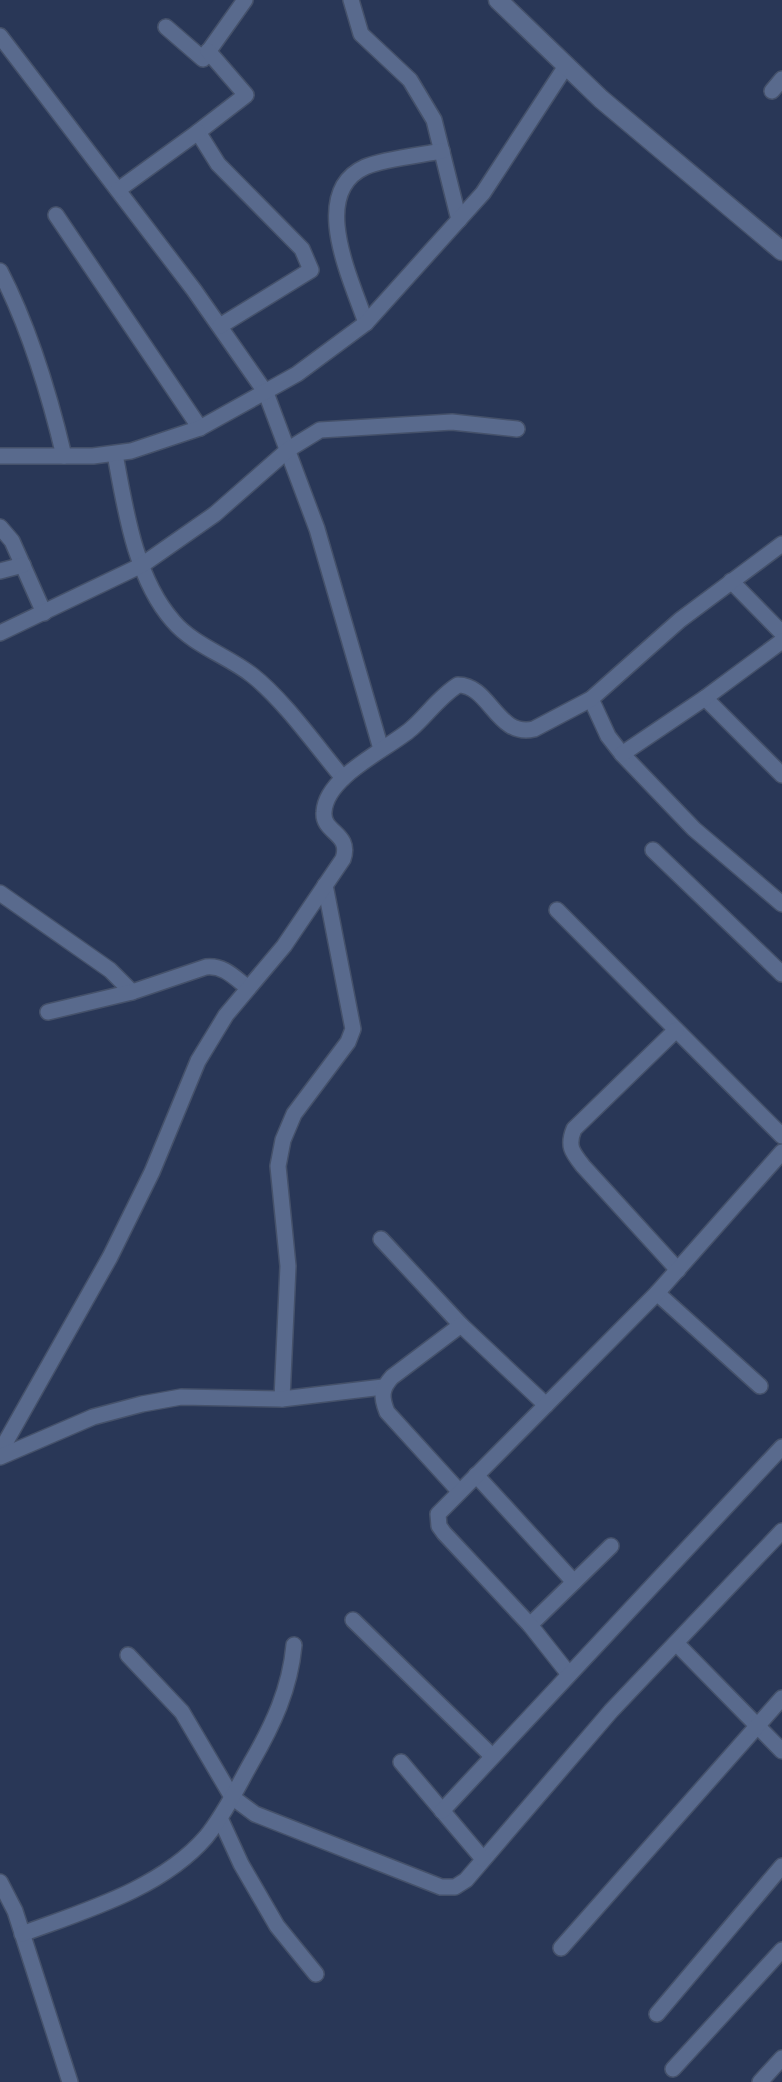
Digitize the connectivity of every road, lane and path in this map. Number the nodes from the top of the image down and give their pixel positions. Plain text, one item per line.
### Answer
1 (351, 0) edge
2 (498, 0) edge
3 (243, 1) edge
4 (166, 27) dead end
5 (0, 36) edge
6 (208, 51) junction
7 (566, 66) junction
8 (782, 79) edge
9 (771, 91) dead end
10 (198, 132) junction
11 (442, 151) junction
12 (118, 190) junction
13 (56, 215) dead end
14 (459, 220) junction
15 (782, 250) edge
16 (0, 271) edge
17 (366, 322) junction
18 (220, 326) junction
19 (266, 393) junction
20 (200, 428) junction
21 (517, 429) dead end
22 (289, 449) junction
23 (115, 453) junction
24 (0, 456) edge
25 (64, 456) junction
26 (0, 527) edge
27 (782, 544) edge
28 (142, 564) junction
29 (23, 565) junction
30 (0, 571) edge
31 (731, 581) junction
32 (44, 613) junction
33 (0, 633) edge
34 (782, 633) edge
35 (782, 641) edge
36 (705, 698) junction
37 (591, 699) junction
38 (381, 749) junction
39 (622, 754) junction
40 (782, 775) edge
41 (343, 778) junction
42 (653, 850) dead end
43 (326, 885) junction
44 (0, 893) edge
45 (782, 904) edge
46 (557, 910) dead end
47 (782, 974) edge
48 (248, 988) junction
49 (132, 992) junction
50 (48, 1012) dead end
51 (676, 1030) junction
52 (782, 1136) edge
53 (782, 1152) edge
54 (381, 1239) dead end
55 (678, 1270) junction
56 (657, 1293) junction
57 (460, 1325) junction
58 (383, 1386) junction
59 (760, 1386) dead end
60 (282, 1399) junction
61 (546, 1405) junction
62 (782, 1447) edge
63 (0, 1452) edge
64 (0, 1457) edge
65 (476, 1475) junction
66 (459, 1491) junction
67 (782, 1531) edge
68 (611, 1546) dead end
69 (574, 1582) junction
70 (353, 1620) dead end
71 (530, 1624) junction
72 (677, 1644) junction
73 (294, 1645) dead end
74 (128, 1655) dead end
75 (568, 1673) junction
76 (782, 1698) edge
77 (757, 1725) junction
78 (782, 1751) edge
79 (492, 1756) junction
80 (401, 1762) dead end
81 (232, 1797) junction
82 (442, 1811) junction
83 (220, 1818) junction
84 (483, 1859) junction
85 (782, 1866) edge
86 (0, 1882) edge
87 (22, 1934) junction
88 (561, 1948) dead end
89 (782, 1950) edge
90 (316, 1974) dead end
91 (657, 2014) dead end
92 (782, 2058) edge
93 (673, 2069) dead end
94 (70, 2082) edge
95 (760, 2082) edge

1 - 11 street
2 - 7 street
3 - 6 street
4 - 6 street
5 - 12 street
6 - 10 street
7 - 14 street
7 - 15 street
8 - 9 street
10 - 12 street
10 - 18 street
11 - 14 street
11 - 17 street
12 - 18 street
13 - 20 street
14 - 17 street
16 - 25 street
17 - 19 street
18 - 19 street
19 - 20 street
19 - 22 street
20 - 23 street
21 - 22 street
22 - 28 street
22 - 38 street
23 - 25 street
23 - 28 street
24 - 25 street
26 - 29 street
27 - 31 street
28 - 32 street
28 - 41 street
29 - 30 street
29 - 32 street
31 - 34 street
31 - 37 street
32 - 33 street
35 - 36 street
36 - 39 street
36 - 40 street
37 - 38 street
37 - 39 street
38 - 41 street
39 - 45 street
41 - 43 street
42 - 47 street
43 - 48 street
43 - 60 street
44 - 49 street
46 - 51 street
48 - 49 street
48 - 63 street
49 - 50 street
51 - 52 street
51 - 55 street
53 - 55 street
54 - 57 street
55 - 56 street
56 - 59 street
56 - 61 street
57 - 58 street
57 - 61 street
58 - 60 street
58 - 66 street
60 - 64 street
61 - 65 street
62 - 75 street
65 - 66 street
65 - 69 street
66 - 71 street
67 - 72 street
68 - 69 street
69 - 71 street
70 - 79 street
71 - 75 street
72 - 77 street
72 - 84 street
73 - 81 street
74 - 81 street
75 - 79 street
76 - 77 street
77 - 78 street
77 - 88 street
79 - 82 street
80 - 82 street
81 - 83 street
81 - 84 street
82 - 84 street
83 - 87 street
83 - 90 street
85 - 91 street
86 - 87 street
87 - 94 street
89 - 93 street
92 - 95 street

